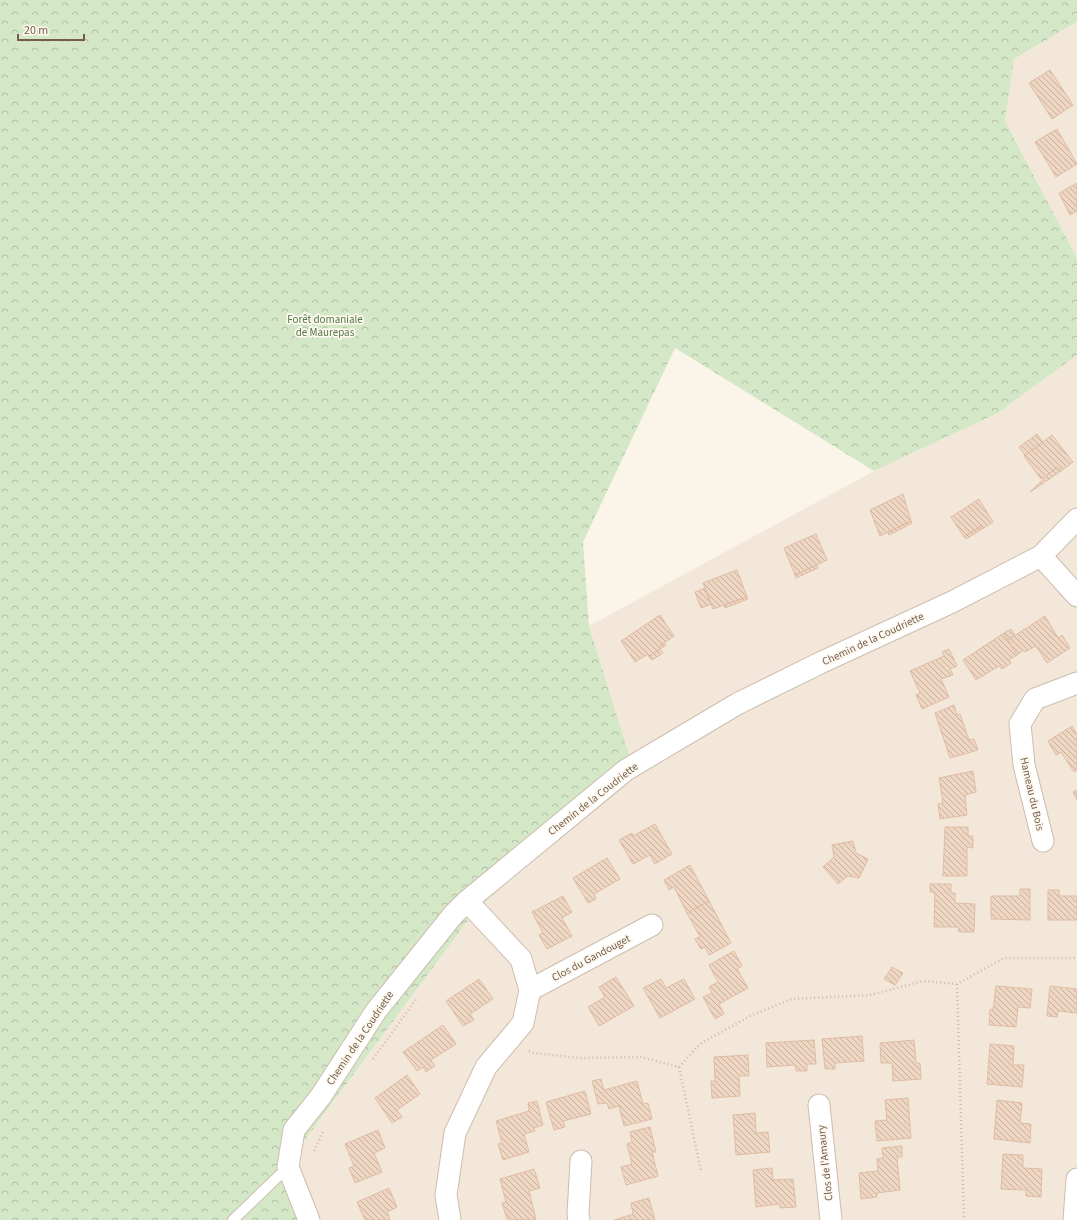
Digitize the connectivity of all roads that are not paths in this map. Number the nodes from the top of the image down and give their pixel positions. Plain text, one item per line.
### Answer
1 (1077, 519) edge
2 (1041, 556) junction
3 (1077, 596) edge
4 (1077, 683) edge
5 (1043, 841) dead end
6 (467, 900) junction
7 (652, 925) dead end
8 (530, 990) junction
9 (820, 1105) dead end
10 (580, 1161) dead end
11 (288, 1167) junction
12 (1077, 1179) edge
13 (233, 1220) edge
14 (309, 1220) edge
15 (450, 1220) edge
16 (579, 1220) edge
17 (831, 1220) edge
18 (1074, 1220) edge

1 - 2 street, Chemin de la Coudriette
2 - 3 street
2 - 6 street, Chemin de la Coudriette
4 - 5 street, Hameau du Bois
6 - 8 street
6 - 11 street, Chemin de la Coudriette
7 - 8 street, Clos du Gandouget
8 - 15 street
9 - 17 street, Clos de l'Amaury
10 - 16 street
11 - 13 lane
11 - 14 street
12 - 18 street

